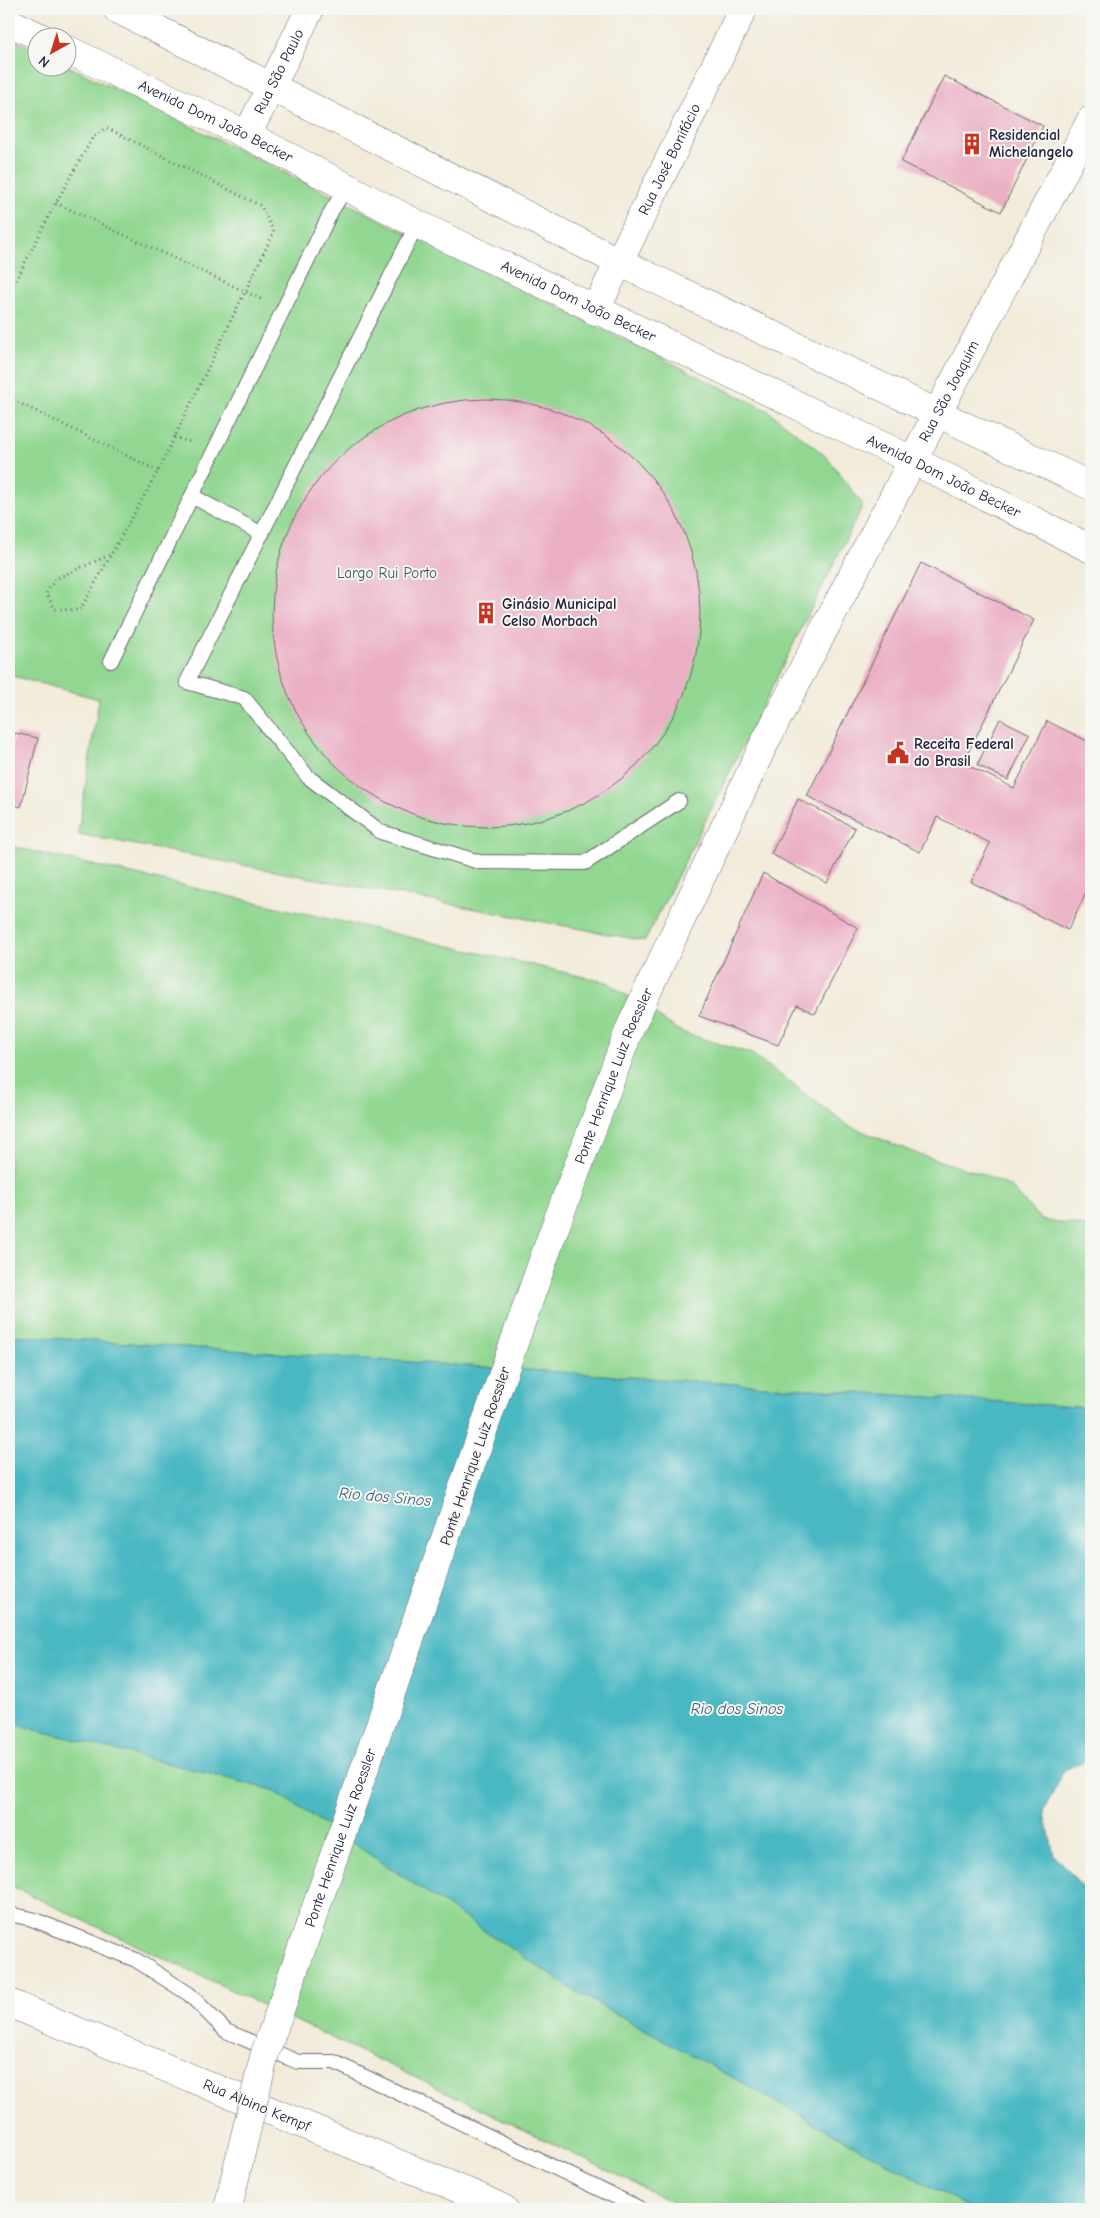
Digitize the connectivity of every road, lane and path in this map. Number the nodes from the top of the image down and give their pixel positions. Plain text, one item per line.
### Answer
1 (118, 9) edge
2 (310, 9) edge
3 (743, 9) edge
4 (9, 22) edge
5 (28, 31) edge
6 (78, 55) edge
7 (271, 86) junction
8 (1091, 120) edge
9 (247, 135) junction
10 (346, 188) junction
11 (56, 202) junction
12 (417, 224) junction
13 (619, 262) junction
14 (245, 292) junction
15 (9, 294) edge
16 (595, 311) junction
17 (9, 398) edge
18 (937, 412) junction
19 (912, 460) junction
20 (158, 471) junction
21 (1091, 486) edge
22 (192, 496) junction
23 (262, 534) junction
24 (1091, 549) edge
25 (112, 554) junction
26 (111, 661) dead end
27 (764, 744) joint
28 (679, 801) dead end
29 (9, 1914) edge
30 (9, 2003) edge
31 (230, 2198) edge
32 (477, 2203) edge
33 (504, 2209) edge
34 (641, 2209) edge

1 - 7 street
2 - 7 street, Rua São Paulo
3 - 13 street, Rua José Bonifácio
4 - 5 street
6 - 9 street, Avenida Dom João Becker
7 - 9 street, Rua São Paulo
7 - 13 street
8 - 18 street, Rua São Joaquim
9 - 10 street, Avenida Dom João Becker
10 - 12 street, Avenida Dom João Becker
10 - 22 lane
11 - 14 path
11 - 14 path
11 - 15 path
12 - 16 street, Avenida Dom João Becker
12 - 23 lane
13 - 16 street, Rua José Bonifácio
13 - 18 street
14 - 20 path
16 - 19 street, Avenida Dom João Becker
17 - 20 path
18 - 19 street, Rua São Joaquim
18 - 21 street
19 - 24 street, Avenida Dom João Becker
19 - 27 street, Rua São Joaquim
20 - 25 path
22 - 23 lane
22 - 26 lane
23 - 28 lane
25 - 25 path
27 - 31 street, Ponte Henrique Luiz Roessler, bridge
29 - 34 lane
30 - 32 street, Rua Albino Kempf
32 - 33 street, Rua Albino Kempf

